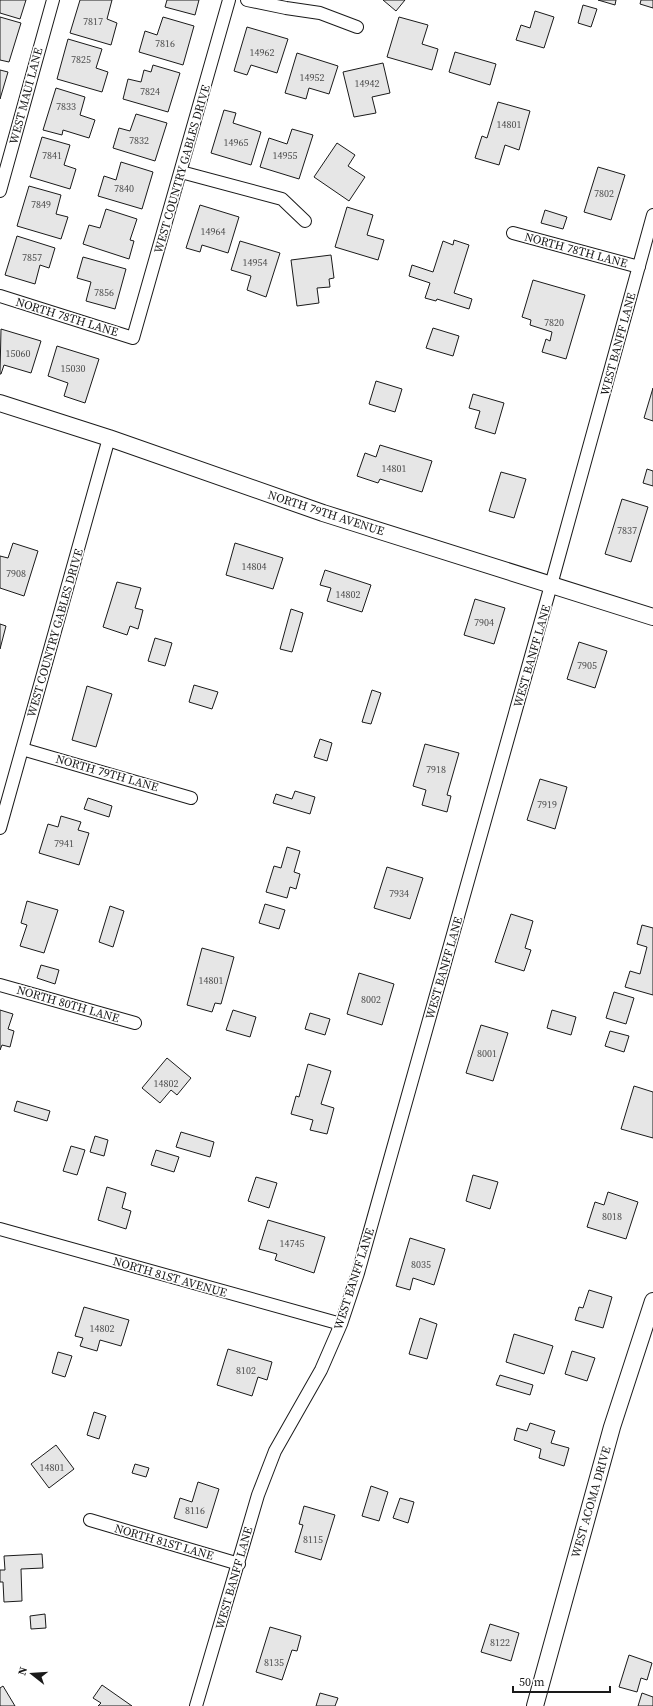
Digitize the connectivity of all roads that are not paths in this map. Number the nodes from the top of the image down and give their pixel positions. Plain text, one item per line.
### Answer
1 (53, 0) edge
2 (229, 0) edge
3 (247, 0) edge
4 (357, 27) dead end
5 (181, 172) junction
6 (0, 191) edge
7 (653, 215) edge
8 (305, 221) dead end
9 (513, 233) dead end
10 (639, 267) junction
11 (0, 296) edge
12 (134, 338) joint
13 (0, 403) edge
14 (109, 438) junction
15 (551, 585) junction
16 (653, 617) edge
17 (22, 749) junction
18 (191, 798) dead end
19 (0, 828) edge
20 (0, 985) edge
21 (136, 1023) dead end
22 (0, 1229) edge
23 (653, 1300) edge
24 (341, 1324) junction
25 (90, 1520) dead end
26 (239, 1564) junction
27 (196, 1706) edge
28 (535, 1706) edge

1 - 6 street, WEST MAUI LANE
2 - 5 street, WEST COUNTRY GABLES DRIVE
3 - 4 street
5 - 8 street
5 - 12 street, WEST COUNTRY GABLES DRIVE
7 - 10 street, WEST BANFF LANE
9 - 10 street, NORTH 78TH LANE
10 - 15 street, WEST BANFF LANE
11 - 12 street, NORTH 78TH LANE
13 - 14 street, NORTH 79TH AVENUE
14 - 15 street, NORTH 79TH AVENUE
14 - 17 street, WEST COUNTRY GABLES DRIVE
15 - 16 street, NORTH 79TH AVENUE
15 - 24 street, WEST BANFF LANE
17 - 18 street, NORTH 79TH LANE
17 - 19 street, WEST COUNTRY GABLES DRIVE
20 - 21 street, NORTH 80TH LANE
22 - 24 street, NORTH 81ST AVENUE
23 - 28 street, WEST ACOMA DRIVE
24 - 26 street, WEST BANFF LANE
25 - 26 street, NORTH 81ST LANE
26 - 27 street, WEST BANFF LANE

